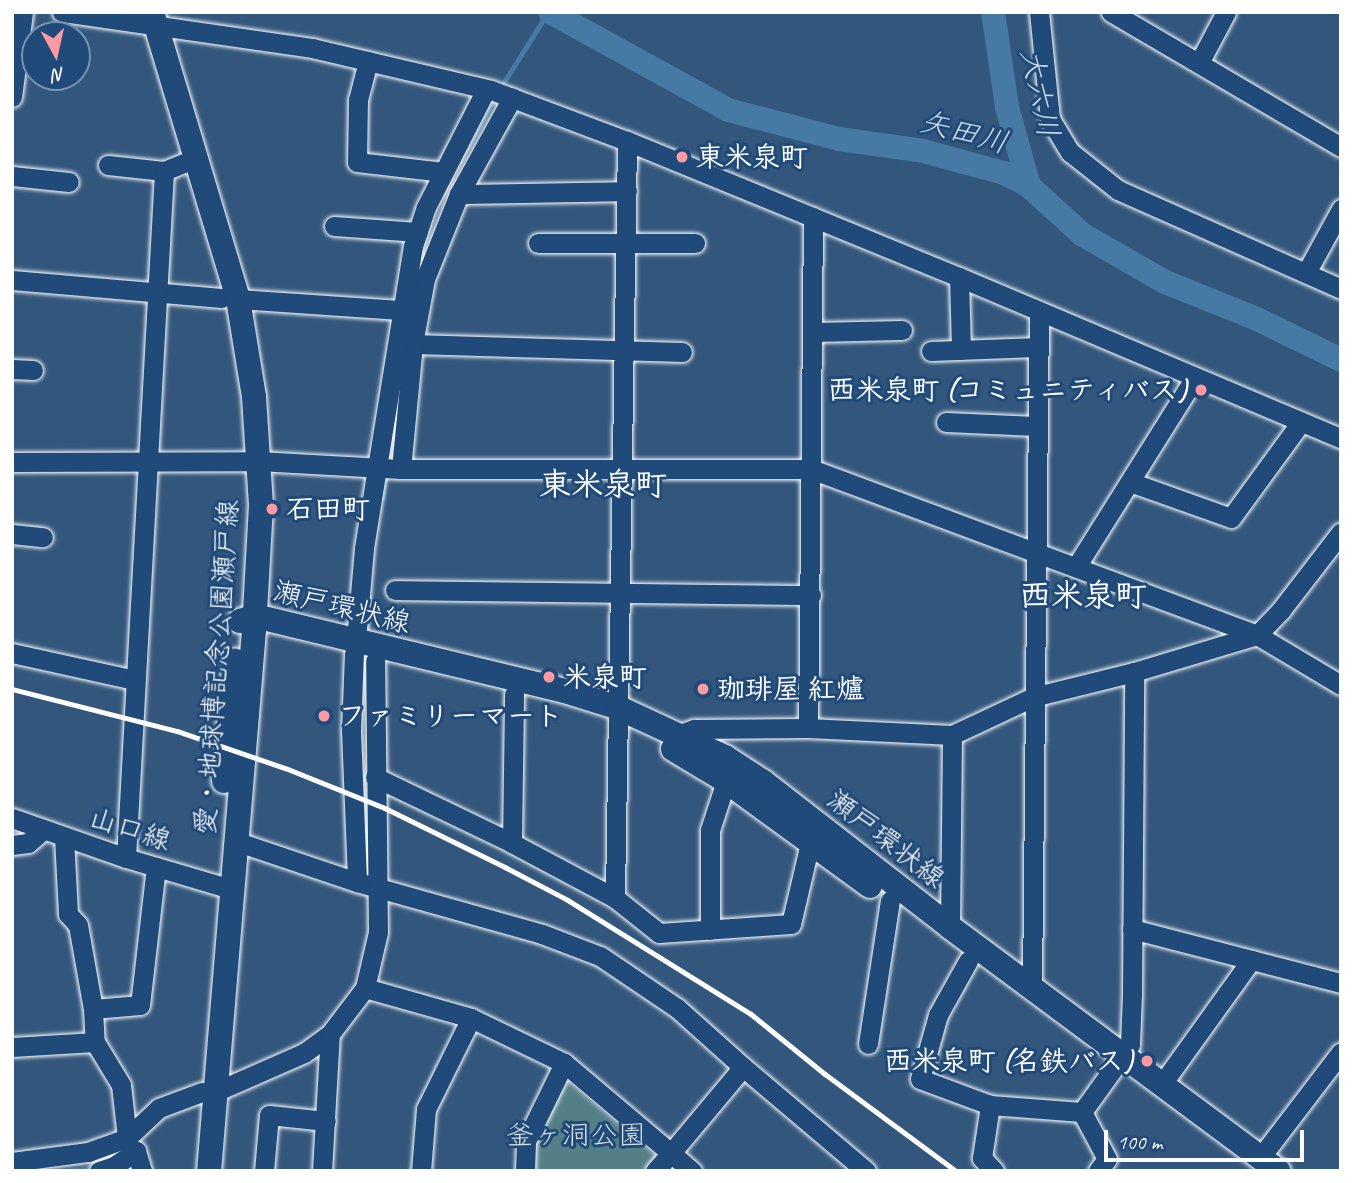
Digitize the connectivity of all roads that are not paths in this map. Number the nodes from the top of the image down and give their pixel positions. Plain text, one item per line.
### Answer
1 (23, 12) edge
2 (62, 12) edge
3 (1039, 12) edge
4 (1111, 12) edge
5 (1226, 12) edge
6 (146, 17) edge
7 (368, 61) junction
8 (1199, 63) junction
9 (498, 93) junction
10 (12, 97) edge
11 (627, 141) junction
12 (1341, 147) edge
13 (108, 166) dead end
14 (174, 167) junction
15 (443, 172) junction
16 (12, 176) edge
17 (69, 182) dead end
18 (627, 191) junction
19 (459, 194) junction
20 (1341, 209) edge
21 (813, 217) junction
22 (334, 226) dead end
23 (418, 232) junction
24 (538, 243) dead end
25 (625, 243) junction
26 (695, 243) dead end
27 (1306, 273) junction
28 (960, 277) junction
29 (12, 280) edge
30 (1341, 289) edge
31 (157, 292) junction
32 (230, 298) junction
33 (400, 310) junction
34 (1039, 312) junction
35 (902, 330) dead end
36 (813, 332) junction
37 (413, 344) junction
38 (1038, 347) junction
39 (961, 349) junction
40 (625, 351) junction
41 (930, 351) dead end
42 (682, 352) dead end
43 (12, 369) edge
44 (33, 370) dead end
45 (1195, 377) junction
46 (946, 422) dead end
47 (1301, 422) junction
48 (1036, 426) junction
49 (1341, 438) edge
50 (12, 462) edge
51 (250, 462) junction
52 (147, 463) junction
53 (378, 465) junction
54 (621, 467) junction
55 (401, 468) junction
56 (811, 469) junction
57 (1130, 482) junction
58 (12, 534) edge
59 (43, 537) dead end
60 (1338, 543) edge
61 (1036, 552) junction
62 (1076, 567) junction
63 (395, 590) dead end
64 (618, 593) junction
65 (811, 595) junction
66 (250, 622) junction
67 (1257, 635) junction
68 (362, 652) junction
69 (12, 653) edge
70 (1134, 672) junction
71 (135, 680) junction
72 (1341, 685) edge
73 (514, 694) junction
74 (1032, 697) junction
75 (619, 717) junction
76 (808, 728) junction
77 (680, 734) junction
78 (952, 735) junction
79 (375, 777) junction
80 (726, 781) junction
81 (12, 818) edge
82 (44, 829) junction
83 (64, 837) junction
84 (235, 841) junction
85 (512, 843) junction
86 (810, 843) junction
87 (12, 845) edge
88 (126, 858) junction
89 (156, 867) junction
90 (357, 882) junction
91 (222, 887) junction
92 (379, 888) junction
93 (615, 898) junction
94 (890, 901) junction
95 (950, 927) junction
96 (1132, 929) junction
97 (710, 930) junction
98 (1251, 960) junction
99 (968, 961) junction
100 (1341, 983) edge
101 (365, 988) junction
102 (1032, 988) junction
103 (93, 1009) junction
104 (471, 1018) junction
105 (330, 1034) junction
106 (95, 1042) junction
107 (868, 1044) dead end
108 (12, 1047) edge
109 (1341, 1052) edge
110 (1120, 1061) junction
111 (564, 1063) junction
112 (743, 1067) junction
113 (1161, 1084) junction
114 (208, 1092) junction
115 (990, 1105) junction
116 (1082, 1112) junction
117 (326, 1121) junction
118 (127, 1138) junction
119 (671, 1153) junction
120 (12, 1162) edge
121 (1264, 1166) edge
122 (99, 1171) edge
123 (142, 1171) edge
124 (195, 1171) edge
125 (209, 1171) edge
126 (264, 1171) edge
127 (322, 1171) edge
128 (421, 1171) edge
129 (525, 1171) edge
130 (655, 1171) edge
131 (692, 1171) edge
132 (866, 1171) edge
133 (994, 1171) edge
134 (1098, 1171) edge

1 - 10 street
2 - 6 street
3 - 27 street
4 - 8 street
5 - 8 street
6 - 7 street
6 - 14 main road, 愛・地球博記念公園瀬戸線
6 - 32 main road, 愛・地球博記念公園瀬戸線
7 - 9 street
7 - 15 street
8 - 12 street
9 - 11 street
9 - 15 street
9 - 19 street
11 - 18 street
11 - 21 street
13 - 14 street
14 - 31 street
14 - 32 main road, 愛・地球博記念公園瀬戸線
15 - 23 street
16 - 17 street
18 - 19 street
18 - 25 street
19 - 37 street
20 - 27 street
21 - 28 street
21 - 36 street
22 - 23 street
23 - 33 street
24 - 25 street
25 - 26 street
25 - 40 street
27 - 30 street
28 - 34 street
28 - 39 street
29 - 31 street
31 - 32 street
31 - 52 street
32 - 33 street
32 - 51 main road, 愛・地球博記念公園瀬戸線
33 - 53 street
34 - 38 street
34 - 45 street
35 - 36 street
36 - 56 street
37 - 40 street
37 - 55 street
38 - 39 street
38 - 48 street
39 - 41 street
40 - 42 street
40 - 54 street
43 - 44 street
45 - 47 street
45 - 57 street
46 - 48 street
47 - 49 street
47 - 57 street
48 - 61 street
50 - 52 street
51 - 52 street
51 - 53 street
51 - 66 main road, 愛・地球博記念公園瀬戸線
52 - 71 street
53 - 55 street
53 - 68 street
54 - 55 street
54 - 56 street
54 - 64 street
56 - 61 street
56 - 65 street
57 - 62 street
58 - 59 street
60 - 67 street
61 - 62 street
61 - 74 street
62 - 67 street
63 - 64 street
64 - 65 street
64 - 75 street
65 - 76 street
66 - 68 main road, 瀬戸環状線
66 - 84 main road, 愛・地球博記念公園瀬戸線
66 - 91 main road, 愛・地球博記念公園瀬戸線
67 - 70 street
67 - 72 street
68 - 73 main road, 瀬戸環状線
68 - 75 main road, 瀬戸環状線
68 - 79 street
68 - 90 street
69 - 71 street
70 - 74 street
70 - 96 street
71 - 88 street
73 - 75 main road, 瀬戸環状線
73 - 85 street
74 - 78 street
74 - 102 street
75 - 77 main road, 瀬戸環状線
75 - 80 main road, 瀬戸環状線
75 - 93 street
76 - 77 street
76 - 78 street
77 - 95 main road, 瀬戸環状線
78 - 95 street
79 - 85 street
79 - 92 street
80 - 86 main road, 瀬戸環状線
80 - 97 street
81 - 82 street, 山口線
82 - 83 street, 山口線
82 - 87 street
83 - 88 street, 山口線
83 - 103 street
84 - 90 street
84 - 91 main road, 愛・地球博記念公園瀬戸線
85 - 93 street
86 - 94 main road, 瀬戸環状線
86 - 97 street
88 - 89 street, 山口線
89 - 91 street, 山口線
89 - 103 street
90 - 92 street
91 - 114 main road, 愛・地球博記念公園瀬戸線
92 - 101 street
92 - 112 street
93 - 97 street
94 - 99 main road, 瀬戸環状線
94 - 107 street
95 - 102 main road, 瀬戸環状線
96 - 98 street
96 - 110 street
98 - 100 street
98 - 113 street
99 - 110 main road, 瀬戸環状線
99 - 115 street
101 - 104 street
101 - 105 street
102 - 110 main road, 瀬戸環状線
103 - 106 street
104 - 111 street
104 - 128 street
105 - 114 street
105 - 117 street
106 - 108 street
106 - 118 street
109 - 121 street
110 - 113 main road, 瀬戸環状線
110 - 116 street
110 - 121 main road, 瀬戸環状線
111 - 119 street
111 - 129 street
112 - 119 street
112 - 132 street
113 - 121 main road, 瀬戸環状線
114 - 118 street
114 - 124 main road, 愛・地球博記念公園瀬戸線
114 - 125 main road, 愛・地球博記念公園瀬戸線
115 - 116 street
115 - 133 street
116 - 134 street
117 - 126 street
117 - 127 street
118 - 120 street
119 - 130 street
119 - 131 street
122 - 123 street

